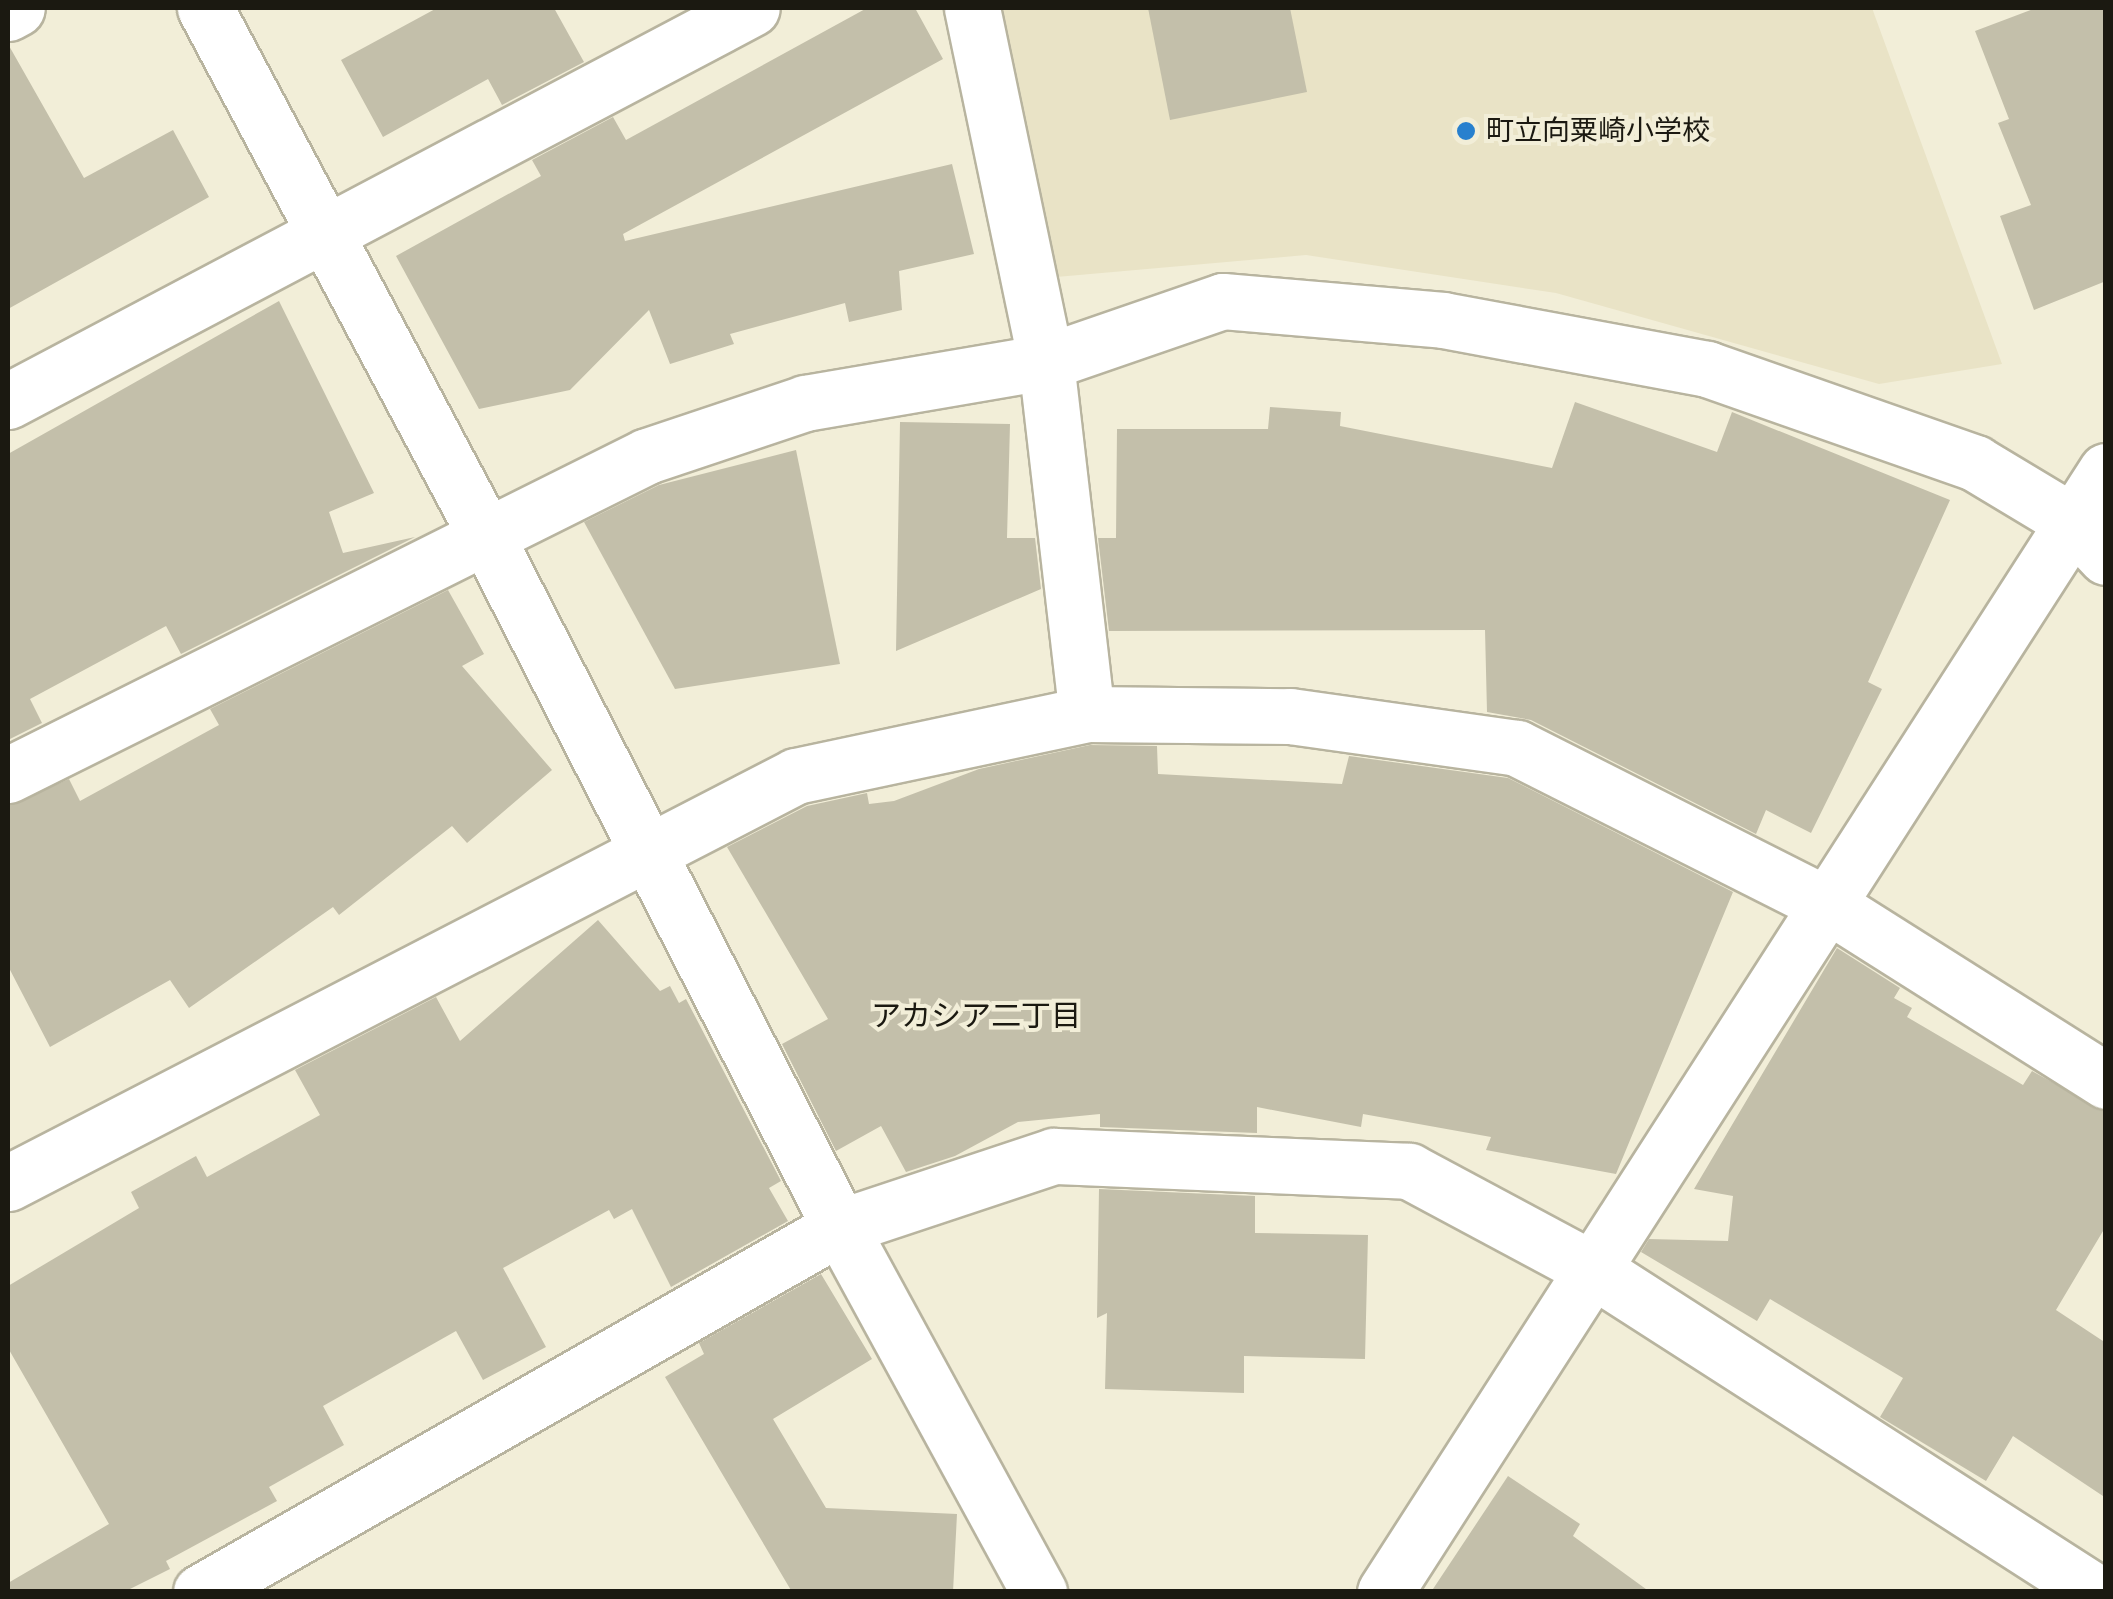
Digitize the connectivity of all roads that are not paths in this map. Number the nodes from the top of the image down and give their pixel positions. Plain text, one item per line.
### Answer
1 (17, 8) edge
2 (205, 8) edge
3 (752, 8) edge
4 (972, 8) edge
5 (8, 13) edge
6 (322, 236) junction
7 (1046, 362) junction
8 (8, 401) edge
9 (2106, 471) edge
10 (485, 534) junction
11 (2089, 540) edge
12 (1087, 714) junction
13 (8, 775) edge
14 (645, 855) junction
15 (1828, 905) junction
16 (2106, 1081) edge
17 (8, 1183) edge
18 (840, 1227) junction
19 (1592, 1269) junction
20 (202, 1592) edge
21 (1039, 1592) edge
22 (1385, 1592) edge
23 (2095, 1592) edge

1 - 5 street
2 - 6 street
3 - 6 street
4 - 7 street
6 - 8 street
6 - 10 street
7 - 10 street
7 - 11 street
7 - 12 street
9 - 11 street
10 - 13 street
10 - 14 street
11 - 15 street
12 - 14 street
12 - 15 street
14 - 17 street
14 - 18 street
15 - 16 street
15 - 19 street
18 - 19 street
18 - 20 street
18 - 21 street
19 - 22 street
19 - 23 street

